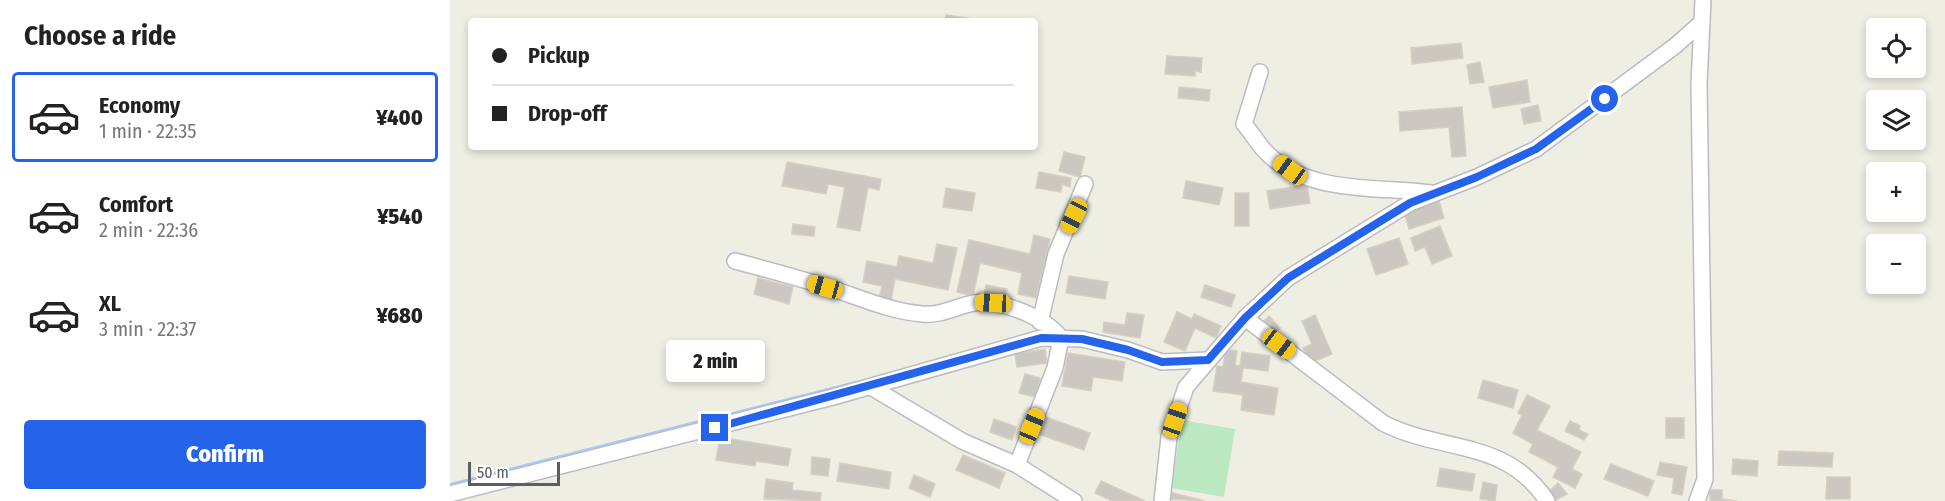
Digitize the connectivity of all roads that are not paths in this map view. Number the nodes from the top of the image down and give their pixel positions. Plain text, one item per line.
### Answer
1 (1703, 0) edge
2 (1702, 22) junction
3 (1260, 72) dead end
4 (1085, 184) dead end
5 (1434, 194) junction
6 (735, 261) dead end
7 (1245, 318) junction
8 (1041, 321) junction
9 (1061, 338) junction
10 (1208, 360) junction
11 (871, 387) junction
12 (1017, 465) junction
13 (450, 494) edge
14 (1074, 501) edge
15 (1162, 501) edge
16 (1547, 501) edge
17 (1697, 501) edge

1 - 2 street
2 - 5 street
2 - 17 street
3 - 5 street
4 - 8 street
5 - 7 street
6 - 8 street
7 - 10 street
7 - 16 street
8 - 9 street
9 - 10 street
9 - 11 street
9 - 12 street
10 - 15 street
11 - 12 street
11 - 13 street
12 - 14 street

